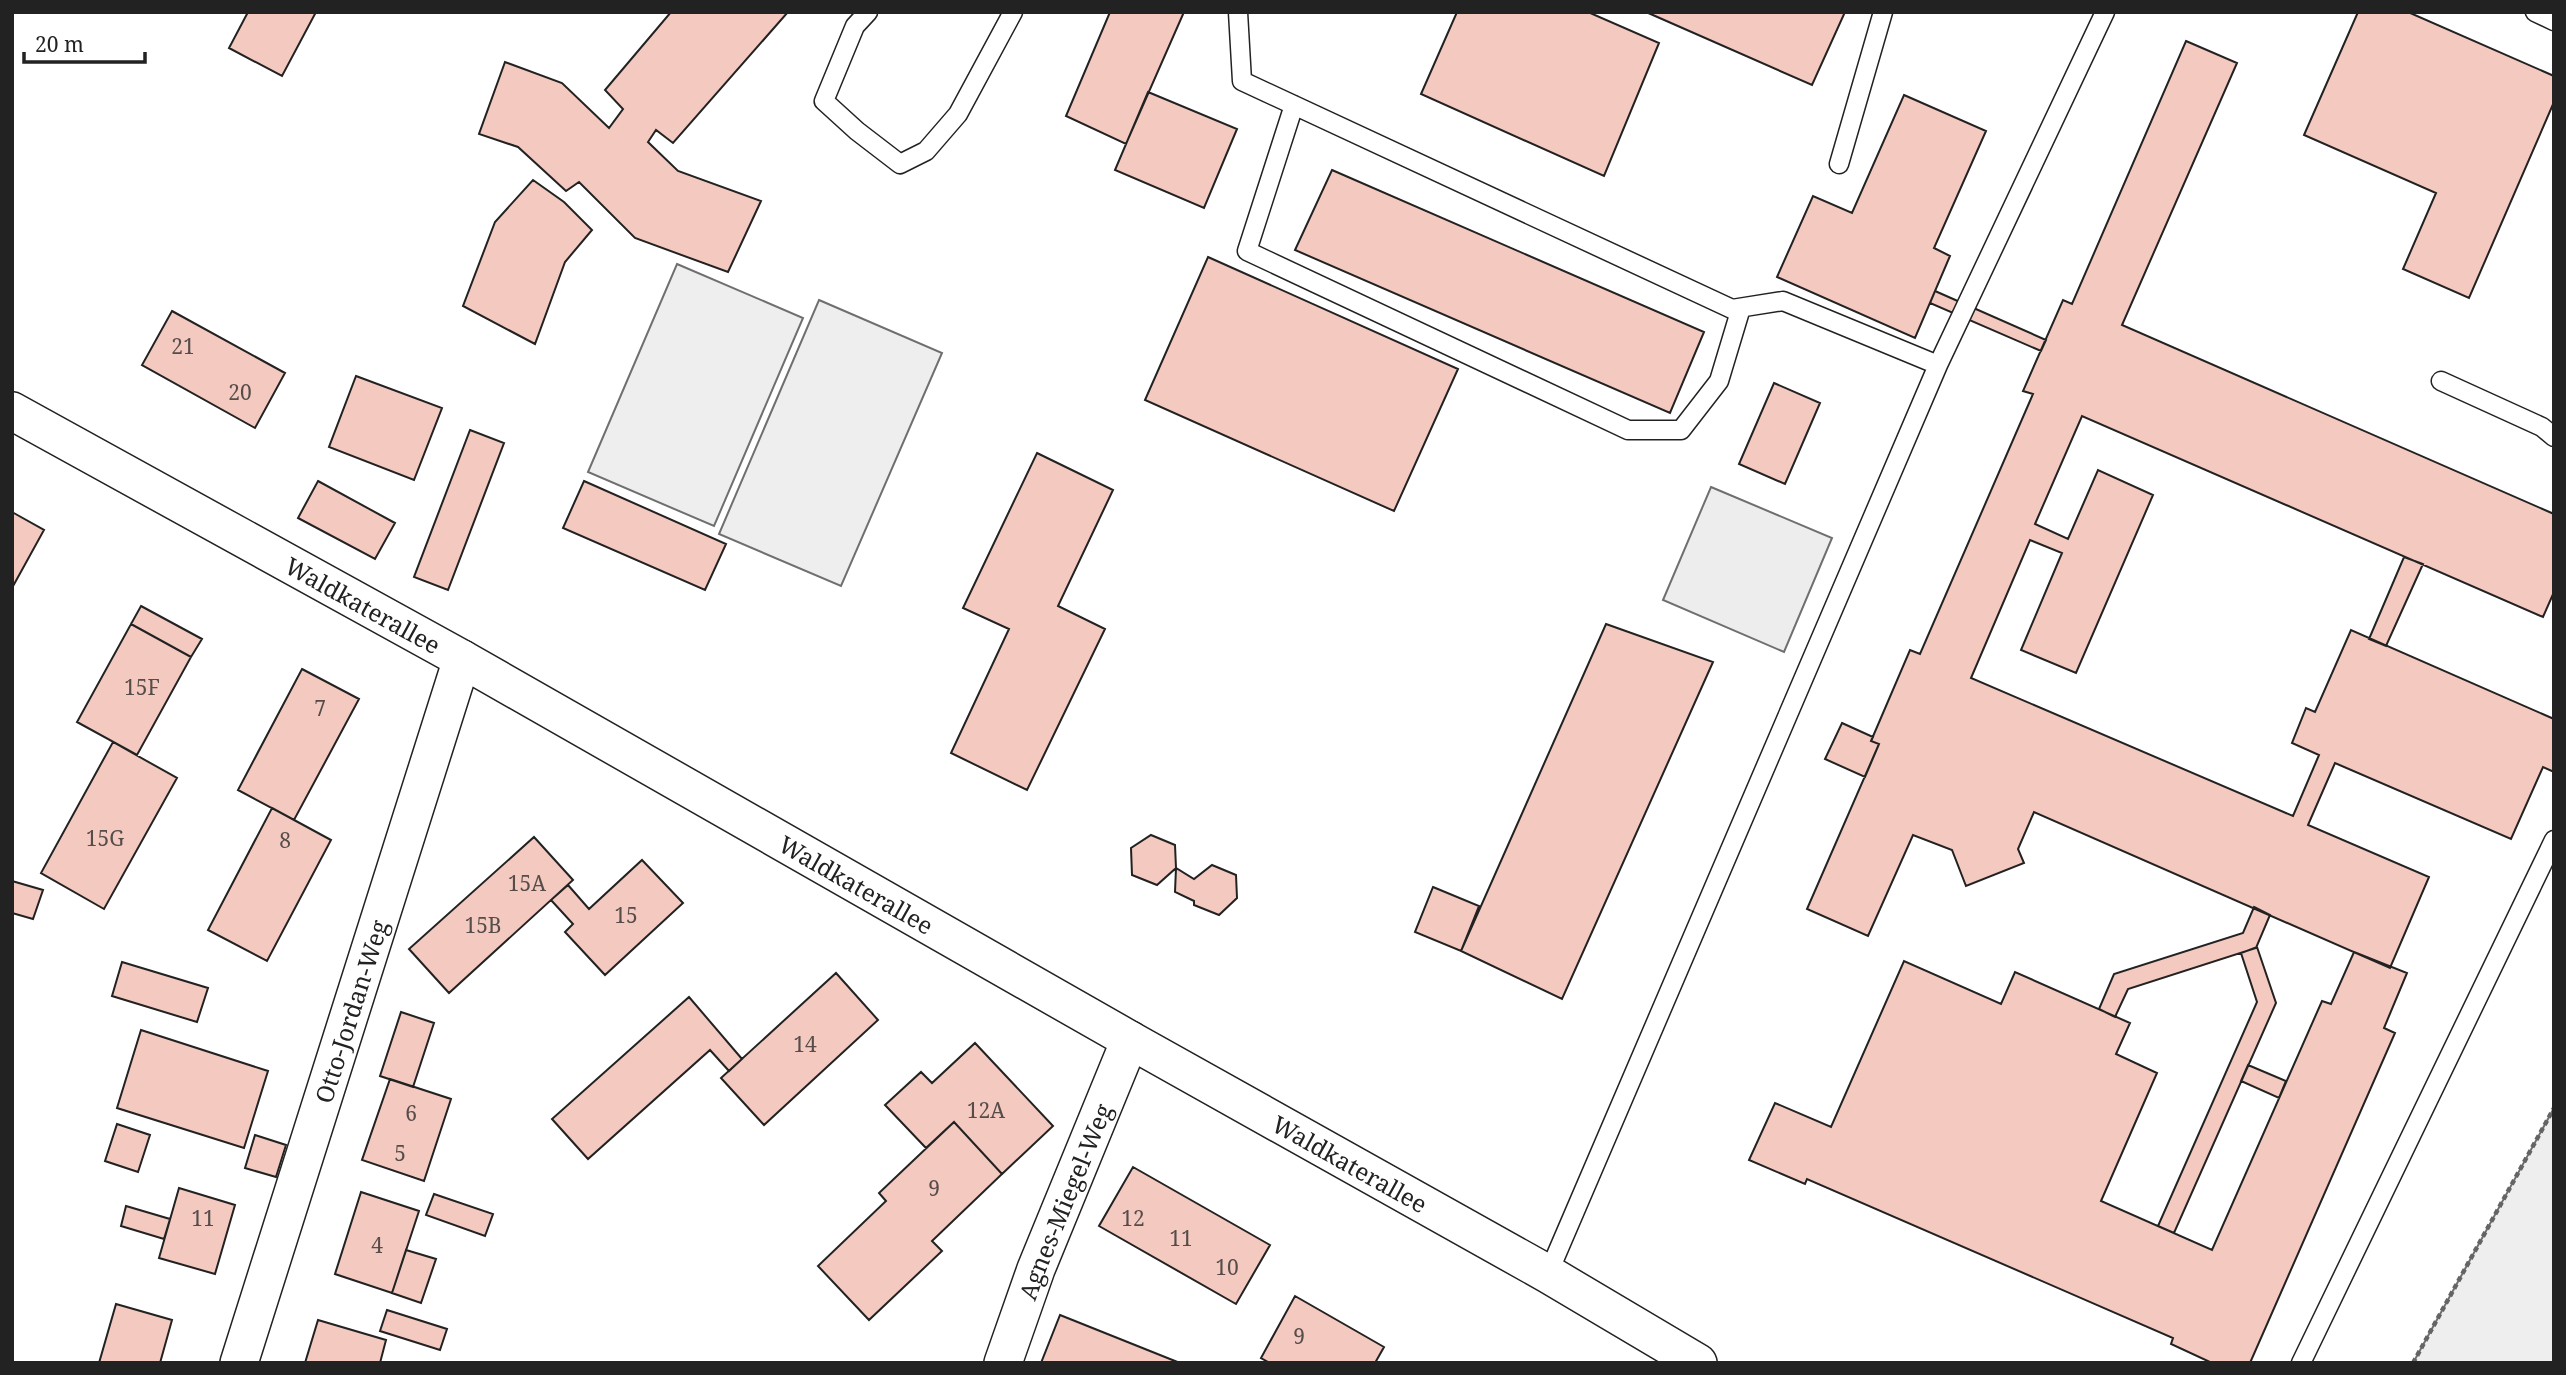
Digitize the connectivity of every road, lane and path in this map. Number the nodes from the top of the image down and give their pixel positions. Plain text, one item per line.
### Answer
1 (867, 12) edge
2 (1013, 12) edge
3 (1238, 12) edge
4 (1883, 12) edge
5 (2105, 12) edge
6 (2535, 12) edge
7 (2554, 21) edge
8 (1294, 105) junction
9 (1839, 164) dead end
10 (1741, 308) junction
11 (1938, 365) junction
12 (2441, 381) dead end
13 (12, 411) edge
14 (2554, 437) edge
15 (462, 659) junction
16 (2554, 840) edge
17 (1130, 1040) junction
18 (2554, 1108) edge
19 (1548, 1274) junction
20 (239, 1363) edge
21 (1003, 1363) edge
22 (1698, 1363) edge
23 (2301, 1363) edge
24 (2413, 1363) edge

1 - 2 lane
3 - 8 lane
4 - 9 lane
5 - 11 lane
6 - 7 lane
8 - 10 lane
8 - 10 lane
10 - 11 lane
11 - 19 lane
12 - 14 lane
13 - 15 street, Waldkaterallee
15 - 17 street, Waldkaterallee
15 - 20 street, Otto-Jordan-Weg
16 - 23 lane
17 - 19 street, Waldkaterallee
17 - 21 street, Agnes-Miegel-Weg
18 - 24 path
19 - 22 street, Waldkaterallee

